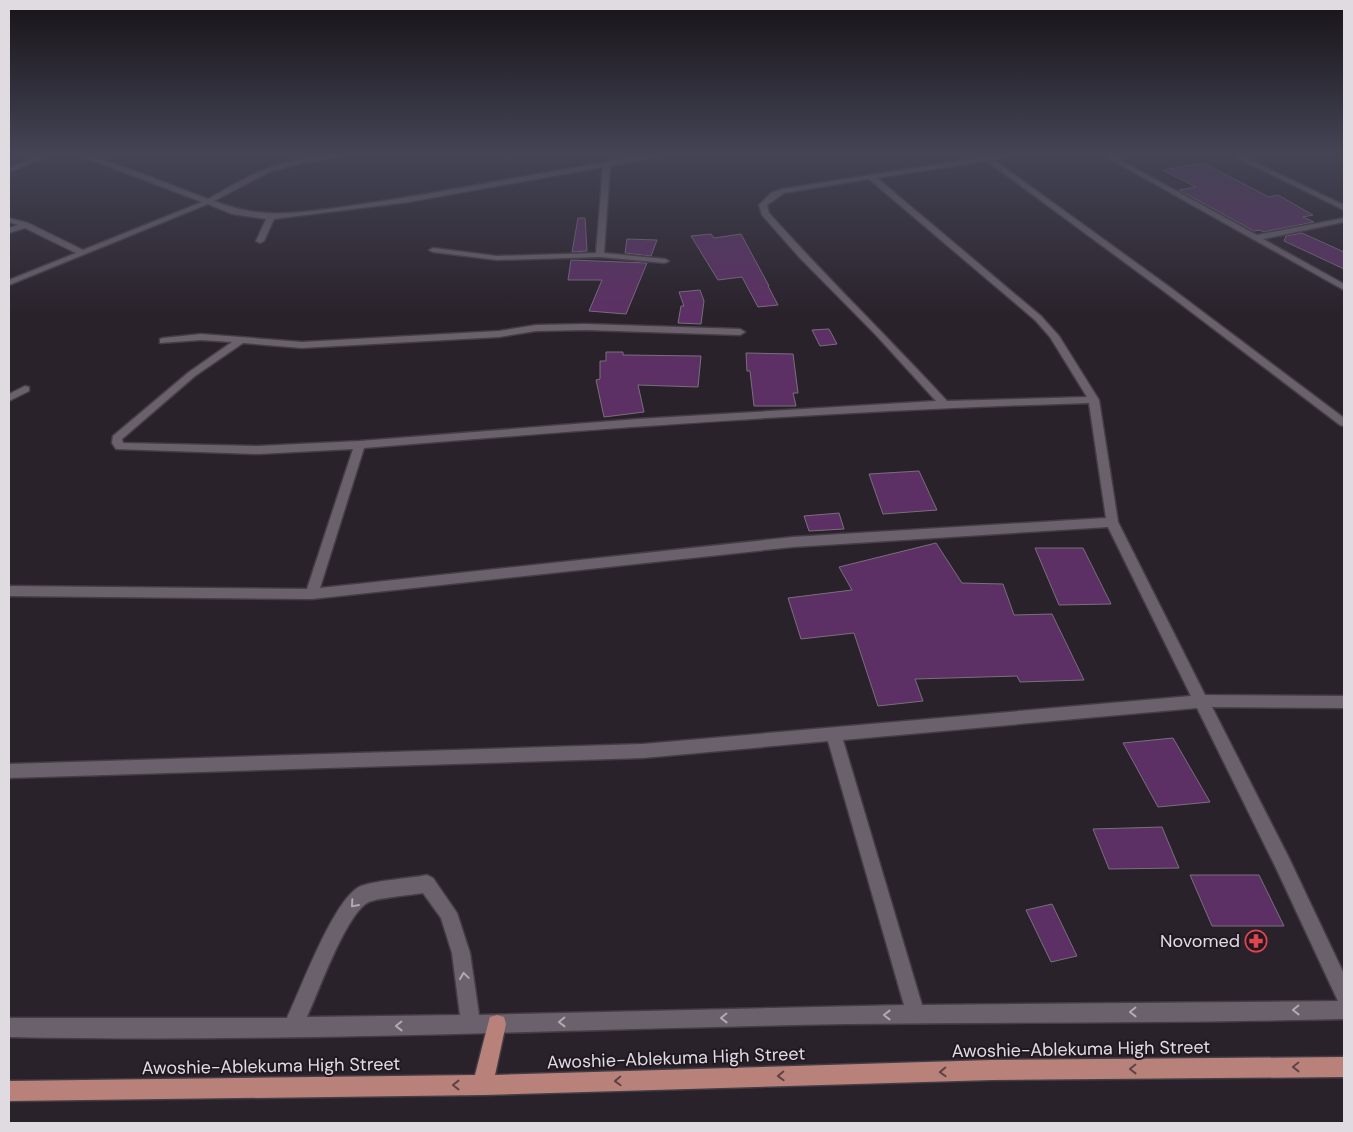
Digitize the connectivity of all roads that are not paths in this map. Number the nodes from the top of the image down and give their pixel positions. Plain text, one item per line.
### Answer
1 (193, 208) edge
2 (223, 208) edge
3 (345, 208) edge
4 (604, 208) edge
5 (763, 208) edge
6 (907, 208) edge
7 (1056, 208) edge
8 (1201, 208) edge
9 (271, 217) junction
10 (9, 220) edge
11 (1344, 220) edge
12 (25, 225) junction
13 (9, 231) edge
14 (1256, 238) junction
15 (260, 241) dead end
16 (433, 250) dead end
17 (83, 253) junction
18 (600, 256) junction
19 (666, 261) dead end
20 (9, 283) edge
21 (1344, 287) edge
22 (740, 332) dead end
23 (241, 340) junction
24 (163, 341) dead end
25 (25, 388) dead end
26 (9, 398) edge
27 (1094, 400) junction
28 (944, 404) junction
29 (1344, 423) edge
30 (360, 445) junction
31 (1112, 522) junction
32 (9, 591) edge
33 (312, 594) junction
34 (1200, 701) junction
35 (1344, 702) edge
36 (834, 735) junction
37 (9, 771) edge
38 (1344, 994) edge
39 (1344, 1010) edge
40 (916, 1015) junction
41 (471, 1024) junction
42 (497, 1024) junction
43 (293, 1027) junction
44 (9, 1028) edge
45 (1344, 1066) edge
46 (483, 1084) junction
47 (9, 1091) edge

1 - 17 street
2 - 9 street
3 - 9 street
4 - 18 street
5 - 28 street
6 - 27 street
7 - 29 street
8 - 14 street
9 - 15 street
10 - 12 street
11 - 14 street
12 - 13 street
12 - 17 street
14 - 21 street
16 - 18 street
17 - 20 street
18 - 19 street
22 - 23 street
23 - 24 street
23 - 30 street
25 - 26 street
27 - 28 street
27 - 31 street
28 - 30 street
30 - 33 street
31 - 33 street
31 - 34 street
32 - 33 street
34 - 35 street
34 - 36 street
34 - 38 street
36 - 37 street
36 - 40 street
39 -> 40 street
40 -> 42 street
41 - 42 street
41 -> 43 street
41 -> 43 street
42 - 46 main road
43 - 44 street
45 -> 46 main road, Awoshie-Ablekuma High Street
46 -> 47 main road, Awoshie-Ablekuma High Street

